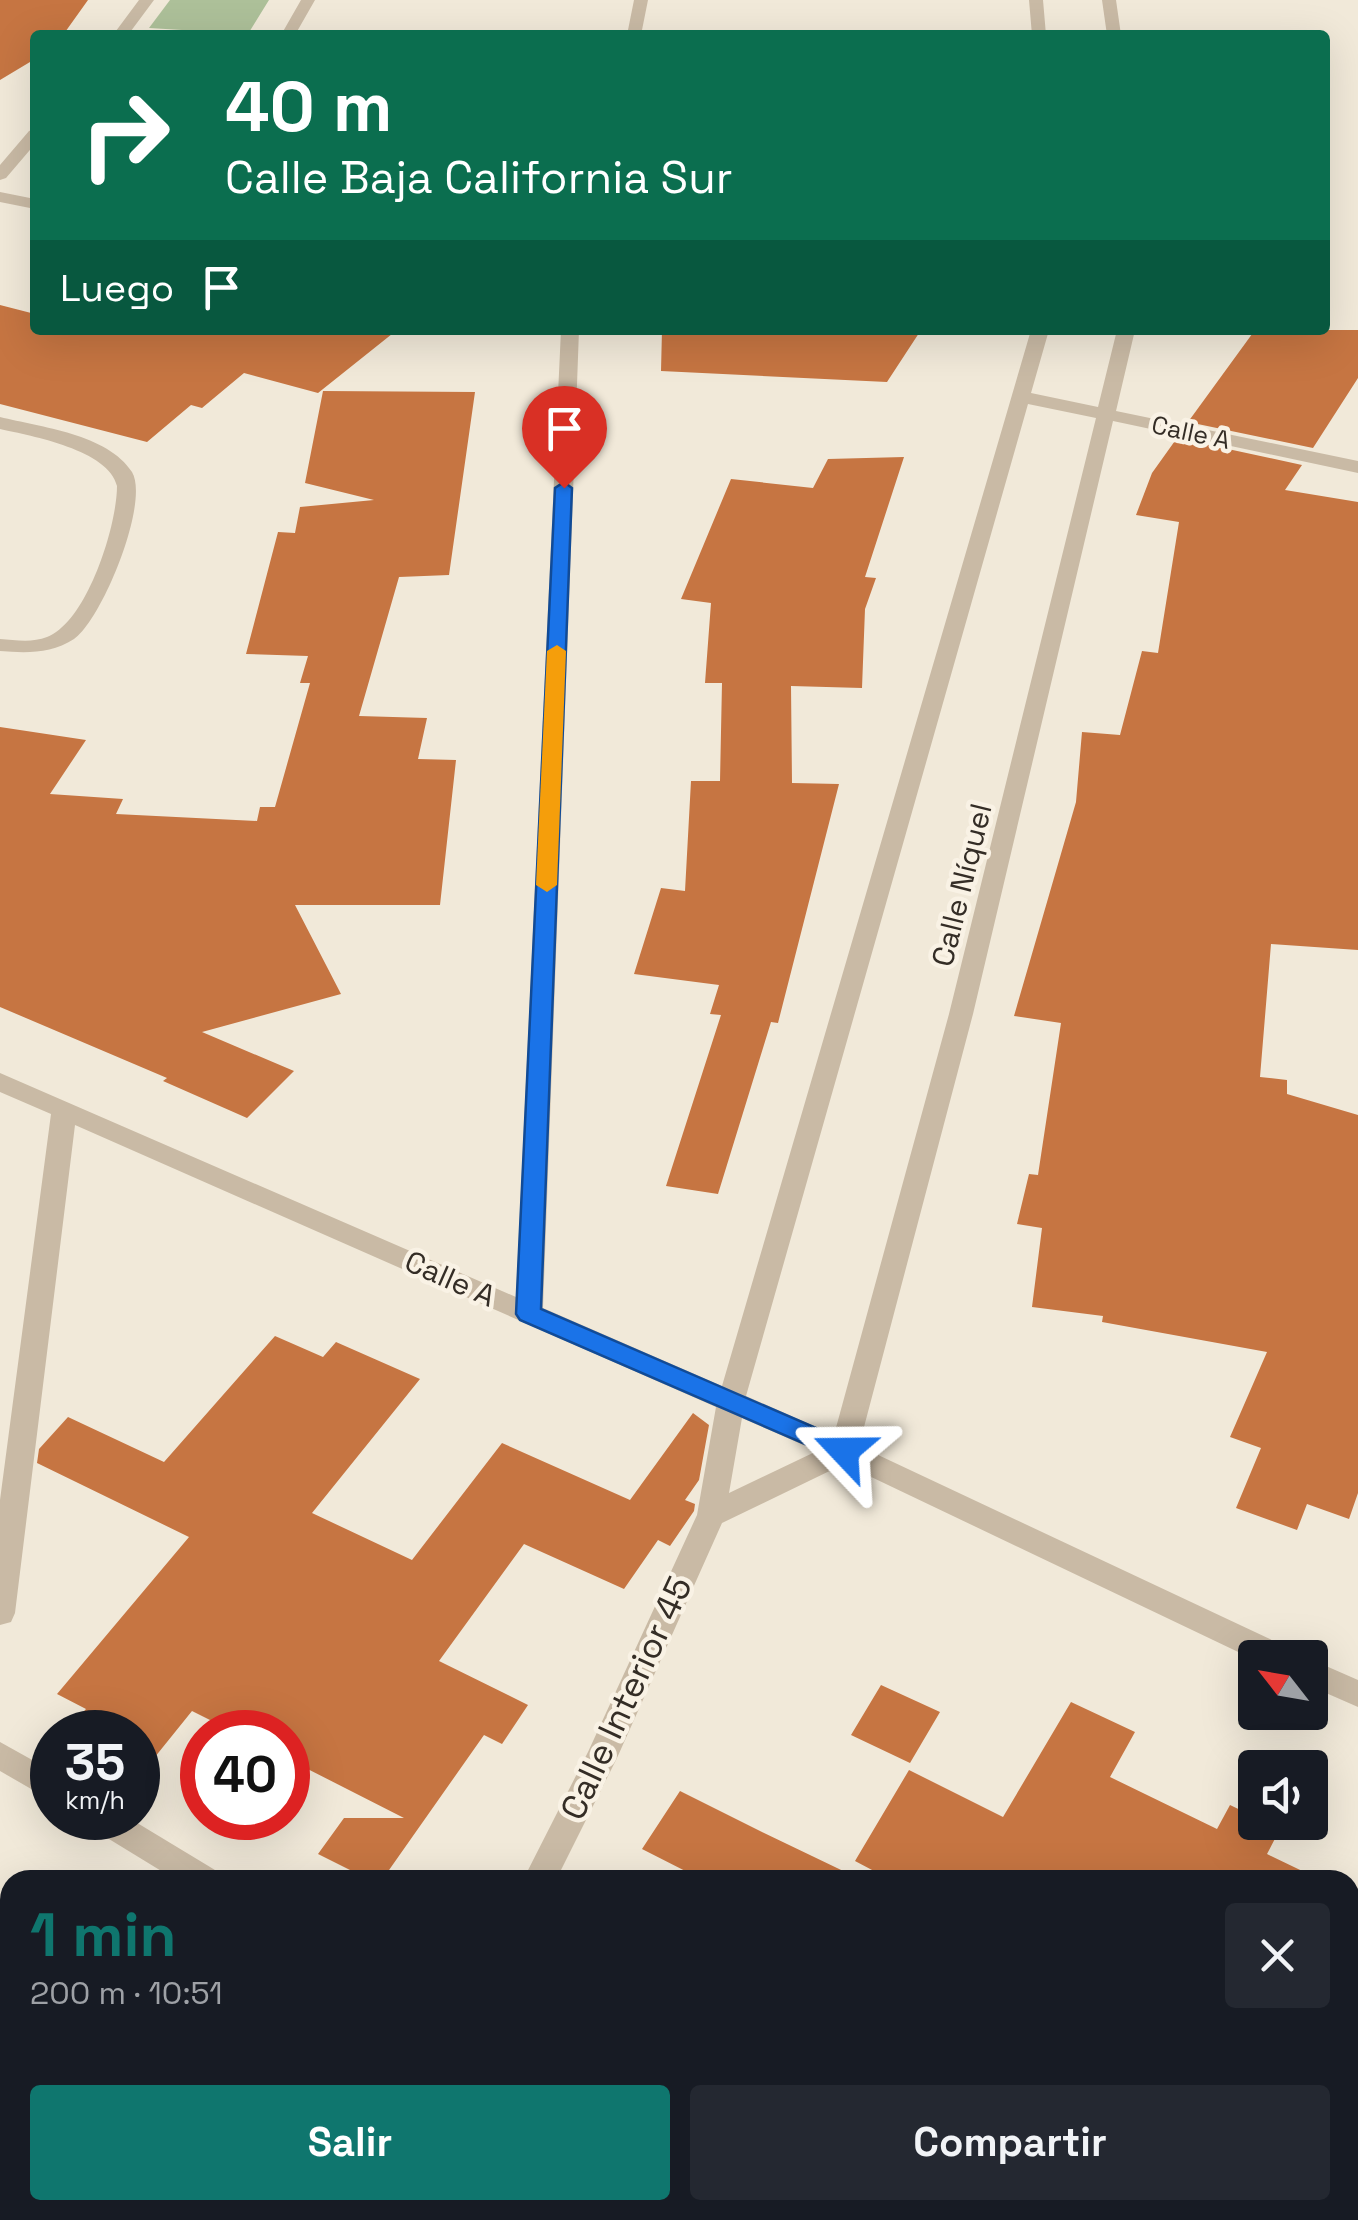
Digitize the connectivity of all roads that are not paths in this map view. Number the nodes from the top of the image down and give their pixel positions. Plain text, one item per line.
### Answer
1 (147, 0) edge
2 (308, 0) edge
3 (642, 0) edge
4 (1036, 0) edge
5 (1109, 0) edge
6 (124, 30) edge
7 (291, 30) edge
8 (635, 30) edge
9 (1038, 30) edge
10 (1113, 30) edge
11 (30, 140) edge
12 (0, 174) edge
13 (0, 197) edge
14 (30, 203) edge
15 (570, 335) edge
16 (1039, 335) edge
17 (1125, 335) edge
18 (1023, 397) junction
19 (1108, 415) junction
20 (0, 423) edge
21 (1358, 467) edge
22 (0, 644) edge
23 (0, 1082) edge
24 (64, 1110) junction
25 (528, 1314) junction
26 (731, 1402) junction
27 (844, 1451) junction
28 (711, 1515) junction
29 (0, 1613) edge
30 (1242, 1640) edge
31 (1328, 1680) edge
32 (1358, 1694) edge
33 (0, 1755) edge
34 (30, 1773) edge
35 (138, 1840) edge
36 (188, 1870) edge
37 (544, 1870) edge

1 - 6 street
2 - 7 street
3 - 8 street
4 - 9 street
5 - 10 street
11 - 12 street
13 - 14 street
15 - 25 street
16 - 18 street
17 - 19 street, Calle Níquel
18 - 19 street, Calle A
18 - 26 street
19 - 21 street, Calle A
19 - 27 street, Calle Níquel
20 - 22 street
23 - 24 street, Calle A
24 - 25 street, Calle A
24 - 29 street
25 - 26 street, Calle A
26 - 27 street, Calle A
26 - 28 street, Calle Interior 45
27 - 28 street
27 - 30 street, Calle A
28 - 37 street, Calle Interior 45
31 - 32 street
33 - 34 street
35 - 36 street

